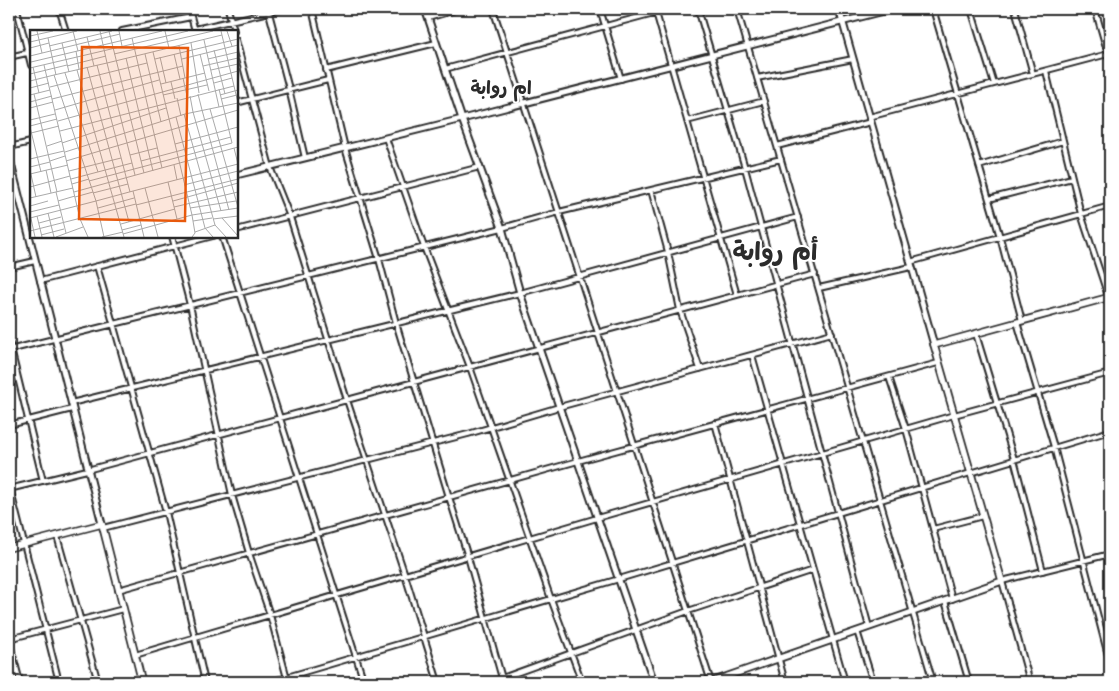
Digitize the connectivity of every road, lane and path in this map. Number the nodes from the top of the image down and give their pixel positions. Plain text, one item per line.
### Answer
1 (17, 9) edge
2 (60, 9) edge
3 (189, 9) edge
4 (228, 9) edge
5 (282, 9) edge
6 (312, 9) edge
7 (425, 9) edge
8 (459, 9) edge
9 (493, 9) edge
10 (600, 9) edge
11 (669, 9) edge
12 (698, 9) edge
13 (737, 9) edge
14 (839, 9) edge
15 (890, 9) edge
16 (933, 9) edge
17 (971, 9) edge
18 (1015, 9) edge
19 (1095, 9) edge
20 (269, 10) edge
21 (656, 10) edge
22 (191, 17) junction
23 (428, 18) junction
24 (231, 21) junction
25 (842, 22) junction
26 (605, 26) junction
27 (66, 30) edge
28 (127, 30) edge
29 (195, 30) edge
30 (234, 30) edge
31 (436, 43) junction
32 (748, 46) junction
33 (238, 47) edge
34 (30, 52) edge
35 (507, 53) junction
36 (1108, 54) junction
37 (712, 55) junction
38 (9, 57) edge
39 (853, 59) junction
40 (1110, 61) edge
41 (671, 66) junction
42 (445, 69) junction
43 (326, 70) junction
44 (1046, 71) junction
45 (1033, 74) junction
46 (621, 78) junction
47 (757, 78) junction
48 (328, 80) junction
49 (994, 84) junction
50 (289, 89) junction
51 (958, 94) junction
52 (252, 98) junction
53 (764, 101) junction
54 (238, 102) edge
55 (524, 104) junction
56 (729, 110) junction
57 (870, 119) junction
58 (462, 120) junction
59 (687, 121) junction
60 (386, 138) junction
61 (1063, 141) junction
62 (30, 142) edge
63 (777, 146) junction
64 (9, 147) edge
65 (344, 148) junction
66 (9, 156) edge
67 (305, 158) junction
68 (781, 159) junction
69 (979, 166) junction
70 (270, 167) junction
71 (480, 167) junction
72 (746, 168) junction
73 (238, 175) edge
74 (704, 178) junction
75 (1072, 178) junction
76 (15, 182) junction
77 (9, 184) edge
78 (402, 187) junction
79 (651, 190) junction
80 (360, 199) junction
81 (989, 199) junction
82 (1110, 206) edge
83 (559, 212) junction
84 (1081, 214) junction
85 (290, 217) junction
86 (798, 217) junction
87 (29, 226) edge
88 (762, 227) junction
89 (502, 228) junction
90 (238, 230) edge
91 (1000, 237) junction
92 (31, 238) edge
93 (173, 238) edge
94 (205, 238) edge
95 (223, 238) edge
96 (721, 238) junction
97 (175, 246) junction
98 (424, 248) junction
99 (668, 252) junction
100 (379, 258) junction
101 (35, 261) junction
102 (911, 265) junction
103 (97, 266) junction
104 (9, 267) edge
105 (814, 274) junction
106 (309, 276) junction
107 (580, 277) junction
108 (40, 280) junction
109 (777, 284) junction
110 (819, 288) junction
111 (240, 293) junction
112 (520, 293) junction
113 (736, 295) junction
114 (1110, 299) edge
115 (190, 305) junction
116 (680, 310) junction
117 (448, 311) junction
118 (1020, 322) junction
119 (396, 323) junction
120 (112, 324) junction
121 (598, 332) junction
122 (832, 333) junction
123 (976, 334) junction
124 (54, 339) junction
125 (329, 340) junction
126 (9, 341) edge
127 (792, 344) junction
128 (934, 345) junction
129 (539, 348) junction
130 (10, 350) edge
131 (752, 355) junction
132 (260, 357) junction
133 (938, 363) junction
134 (470, 367) junction
135 (700, 369) junction
136 (204, 370) junction
137 (1110, 373) edge
138 (889, 376) junction
139 (415, 382) junction
140 (132, 388) junction
141 (848, 388) junction
142 (617, 391) junction
143 (1039, 393) junction
144 (807, 398) junction
145 (347, 400) junction
146 (71, 403) junction
147 (997, 404) junction
148 (559, 407) junction
149 (768, 409) junction
150 (72, 410) junction
151 (954, 415) junction
152 (280, 418) junction
153 (29, 420) junction
154 (715, 423) junction
155 (9, 425) edge
156 (491, 427) junction
157 (906, 429) junction
158 (1110, 431) edge
159 (218, 435) junction
160 (864, 441) junction
161 (432, 443) junction
162 (634, 445) junction
163 (1054, 447) junction
164 (150, 453) junction
165 (822, 453) junction
166 (1014, 459) junction
167 (367, 460) junction
168 (578, 461) junction
169 (783, 465) junction
170 (87, 470) junction
171 (970, 472) junction
172 (299, 477) junction
173 (508, 480) junction
174 (730, 480) junction
175 (43, 481) junction
176 (9, 487) edge
177 (922, 487) junction
178 (232, 495) junction
179 (449, 497) junction
180 (881, 499) junction
181 (653, 502) junction
182 (166, 512) junction
183 (838, 512) junction
184 (384, 515) junction
185 (983, 516) junction
186 (597, 518) junction
187 (800, 524) junction
188 (102, 526) junction
189 (933, 529) junction
190 (316, 534) junction
191 (57, 536) junction
192 (530, 538) junction
193 (747, 540) junction
194 (24, 544) junction
195 (9, 548) edge
196 (249, 553) junction
197 (1110, 554) edge
198 (468, 556) junction
199 (1084, 560) junction
200 (672, 563) junction
201 (813, 570) junction
202 (1043, 571) junction
203 (180, 572) junction
204 (405, 575) junction
205 (619, 580) junction
206 (1002, 581) junction
207 (760, 589) junction
208 (118, 590) junction
209 (336, 596) junction
210 (551, 599) junction
211 (952, 599) junction
212 (945, 601) junction
213 (123, 609) junction
214 (688, 611) junction
215 (914, 612) junction
216 (270, 615) junction
217 (486, 619) junction
218 (80, 620) junction
219 (869, 627) junction
220 (46, 629) junction
221 (636, 630) junction
222 (858, 632) junction
223 (423, 637) junction
224 (195, 638) junction
225 (9, 640) edge
226 (834, 640) junction
227 (572, 654) junction
228 (135, 656) junction
229 (356, 657) junction
230 (779, 659) junction
231 (1110, 663) edge
232 (288, 680) edge
233 (503, 680) edge
234 (20, 682) edge
235 (59, 682) edge
236 (98, 682) edge
237 (142, 682) edge
238 (205, 682) edge
239 (270, 682) edge
240 (364, 682) edge
241 (438, 682) edge
242 (491, 682) edge
243 (582, 682) edge
244 (654, 682) edge
245 (711, 682) edge
246 (785, 682) edge
247 (845, 682) edge
248 (873, 682) edge
249 (933, 682) edge
250 (969, 682) edge
251 (1030, 682) edge

1 - 34 street
2 - 27 street
3 - 22 street
4 - 24 street
5 - 20 street
6 - 43 street
7 - 23 street
8 - 23 street
9 - 35 street
10 - 26 street
11 - 21 street
12 - 37 street
13 - 32 street
14 - 25 street
15 - 25 street
16 - 51 street
17 - 49 street
18 - 45 street
19 - 36 street
20 - 24 street
20 - 50 street
21 - 26 street
21 - 41 street
22 - 28 street
22 - 29 street
23 - 31 street
24 - 29 street
24 - 30 street
25 - 32 street
25 - 39 street
26 - 35 street
26 - 46 street
31 - 42 street
31 - 43 street
32 - 37 street
32 - 47 street
33 - 52 street
34 - 38 street
35 - 42 street
35 - 55 street
36 - 40 street
36 - 44 street
37 - 41 street
37 - 56 street
39 - 47 street
39 - 57 street
41 - 46 street
41 - 59 street
42 - 58 street
43 - 48 street
44 - 45 street
44 - 61 street
45 - 49 street
46 - 55 street
47 - 53 street
48 - 50 street
48 - 65 street
49 - 51 street
50 - 52 street
50 - 67 street
51 - 57 street
51 - 69 street
52 - 54 street
52 - 70 street
53 - 56 street
53 - 63 street
55 - 58 street
55 - 83 street
56 - 59 street
56 - 72 street
57 - 63 street
57 - 102 street
58 - 60 street
58 - 71 street
59 - 74 street
60 - 65 street
60 - 78 street
61 - 69 street
61 - 75 street
62 - 64 street
63 - 68 street
65 - 67 street
65 - 80 street
66 - 76 street
67 - 70 street
68 - 72 street
68 - 86 street
69 - 81 street
70 - 73 street
70 - 85 street
71 - 78 street
71 - 89 street
72 - 74 street
72 - 88 street
74 - 79 street
74 - 96 street
75 - 81 street
75 - 84 street
76 - 77 street
76 - 87 street
78 - 80 street
78 - 98 street
79 - 83 street
79 - 99 street
80 - 85 street
80 - 100 street
81 - 91 street
82 - 84 street
83 - 89 street
83 - 107 street
84 - 91 street
84 - 114 street
85 - 90 street
85 - 106 street
86 - 88 street
86 - 105 street
88 - 96 street
88 - 109 street
89 - 98 street
89 - 112 street
91 - 102 street
91 - 118 street
92 - 101 street
93 - 97 street
94 - 97 street
95 - 111 street
96 - 99 street
96 - 113 street
97 - 103 street
97 - 115 street
98 - 100 street
98 - 117 street
99 - 107 street
99 - 116 street
100 - 106 street
100 - 119 street
101 - 104 street
101 - 108 street
102 - 110 street
102 - 128 street
103 - 108 street
103 - 120 street
105 - 109 street
105 - 110 street
106 - 111 street
106 - 125 street
107 - 112 street
107 - 121 street
108 - 124 street
109 - 113 street
109 - 127 street
110 - 122 street
111 - 115 street
111 - 132 street
112 - 117 street
112 - 129 street
113 - 116 street
114 - 118 main road
115 - 120 street
115 - 136 street
116 - 121 street
116 - 135 street
117 - 119 street
117 - 134 street
118 - 123 main road
118 - 143 street
119 - 125 street
119 - 139 street
120 - 124 street
120 - 140 street
121 - 129 street
121 - 142 street
122 - 127 street
122 - 141 street
123 - 128 main road
123 - 147 street
124 - 130 street
124 - 146 street
125 - 132 street
125 - 145 street
126 - 130 street
127 - 131 street
127 - 144 street
128 - 133 main road
129 - 134 street
129 - 148 street
130 - 153 street
131 - 135 street
131 - 149 street
132 - 136 street
132 - 152 street
133 - 138 street
133 - 151 main road
134 - 139 street
134 - 156 street
135 - 142 street
136 - 140 street
136 - 159 street
137 - 143 street
138 - 141 street
138 - 157 street
139 - 145 street
139 - 161 street
140 - 146 street
140 - 164 street
141 - 144 street
141 - 160 street
142 - 148 street
142 - 162 street
143 - 147 street
143 - 163 street
144 - 149 street
144 - 165 street
145 - 152 street
145 - 167 street
146 - 150 street
147 - 151 street
147 - 166 street
148 - 156 street
148 - 168 street
149 - 154 street
149 - 169 street
150 - 153 street
150 - 170 street
151 - 157 street
151 - 171 main road
152 - 159 street
152 - 172 street
153 - 155 street
153 - 175 street
154 - 162 street
154 - 174 street
156 - 161 street
156 - 173 street
157 - 160 street
157 - 177 street
158 - 163 street
159 - 164 street
159 - 178 street
160 - 165 street
160 - 180 street
161 - 167 street
161 - 179 street
162 - 168 street
162 - 181 street
163 - 166 street
163 - 199 street
164 - 170 street
164 - 182 street
165 - 169 street
165 - 183 street
166 - 171 street
166 - 202 street
167 - 172 street
167 - 184 street
168 - 173 street
168 - 186 street
169 - 174 street
169 - 187 street
170 - 175 street
170 - 188 street
171 - 177 street
171 - 185 main road
172 - 178 street
172 - 190 street
173 - 179 street
173 - 192 street
174 - 181 street
174 - 193 street
175 - 176 street
176 - 194 street
177 - 180 street
177 - 189 street
178 - 182 street
178 - 196 street
179 - 184 street
179 - 198 street
180 - 183 street
180 - 215 street
181 - 186 street
181 - 200 street
182 - 188 street
182 - 203 street
183 - 187 street
183 - 219 street
184 - 190 street
184 - 204 street
185 - 189 street
185 - 206 main road
186 - 192 street
186 - 205 street
187 - 193 street
187 - 201 street
188 - 191 main road
188 - 208 main road
189 - 211 street
190 - 196 street
190 - 209 street
191 - 194 main road
191 - 218 street
192 - 198 street
192 - 210 street
193 - 200 street
193 - 207 street
194 - 195 main road
194 - 220 street
196 - 203 street
196 - 216 street
197 - 199 street
198 - 204 street
198 - 217 street
199 - 202 street
199 - 231 street
200 - 205 street
200 - 214 street
201 - 207 street
201 - 226 street
202 - 206 street
203 - 208 street
203 - 224 street
204 - 209 street
204 - 223 street
205 - 210 street
205 - 221 street
206 - 211 main road
206 - 251 street
207 - 214 street
207 - 230 street
208 - 213 main road
209 - 216 street
209 - 229 street
210 - 217 street
210 - 227 street
211 - 212 main road
212 - 215 main road
212 - 250 street
213 - 218 street
213 - 228 main road
214 - 221 street
214 - 245 street
215 - 219 main road
215 - 249 street
216 - 224 street
216 - 232 street
217 - 223 street
217 - 233 street
218 - 220 street
218 - 236 street
219 - 222 main road
220 - 225 street
220 - 235 street
221 - 227 street
221 - 244 street
222 - 226 main road
222 - 248 street
223 - 229 street
223 - 241 street
224 - 228 street
224 - 238 street
225 - 234 street
226 - 230 main road
226 - 247 street
227 - 233 street
227 - 243 street
228 - 237 main road
229 - 232 street
229 - 240 street
230 - 245 main road
230 - 246 street
232 - 239 street
233 - 242 street

